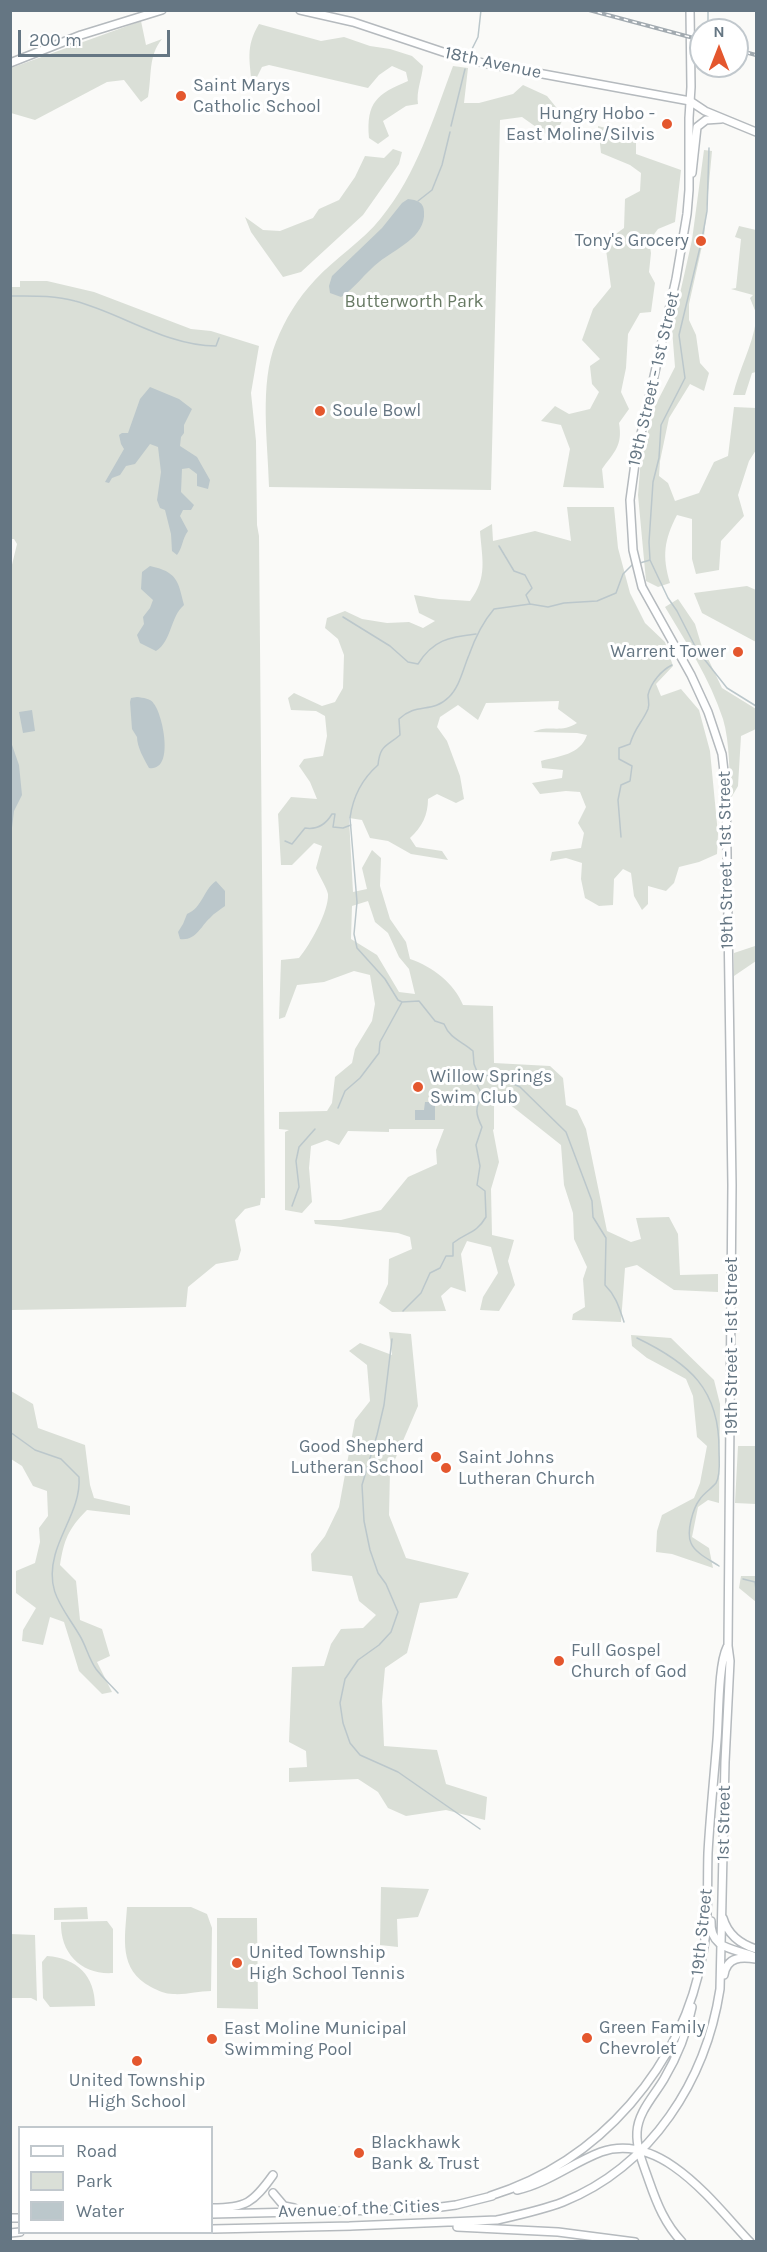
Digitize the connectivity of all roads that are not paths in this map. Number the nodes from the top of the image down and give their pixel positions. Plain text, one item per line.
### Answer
1 (162, 10) edge
2 (300, 10) edge
3 (690, 10) edge
4 (24, 57) junction
5 (10, 58) edge
6 (10, 63) edge
7 (690, 101) junction
8 (724, 119) junction
9 (756, 132) edge
10 (689, 190) junction
11 (728, 1646) junction
12 (709, 1841) junction
13 (722, 1913) junction
14 (721, 1944) junction
15 (756, 1951) edge
16 (702, 1959) junction
17 (756, 1959) edge
18 (698, 1978) junction
19 (694, 2076) junction
20 (639, 2151) junction
21 (273, 2175) dead end
22 (273, 2193) dead end
23 (490, 2196) junction
24 (213, 2208) edge
25 (399, 2210) junction
26 (213, 2214) edge
27 (350, 2226) junction
28 (213, 2229) edge
29 (635, 2241) edge
30 (682, 2241) edge
31 (750, 2241) edge

1 - 4 main road
2 - 7 main road, 18th Avenue
3 - 7 main road
4 - 5 main road
4 - 6 main road
7 - 8 main road, 18th Avenue
7 - 10 main road, 19th Street - 1st Street
8 - 9 main road, 18th Avenue
8 - 10 main road
10 - 11 main road, 19th Street - 1st Street
11 - 12 main road, 19th Street
11 - 13 main road, 1st Street
12 - 14 main road
12 - 16 main road, 19th Street
13 - 14 main road, 1st Street
13 - 15 main road
14 - 15 main road
14 - 16 main road
14 - 17 main road
14 - 19 main road, 1st Street
16 - 18 main road, 19th Street
17 - 19 main road
18 - 20 main road
18 - 23 main road, 19th Street
19 - 20 main road, 1st Street
20 - 23 main road, Avenue of the Cities
20 - 27 main road
20 - 30 main road
20 - 31 main road, Avenue of the Cities
21 - 24 main road
22 - 25 main road
23 - 25 main road, Avenue of the Cities
25 - 26 main road, Avenue of the Cities
27 - 28 main road, Avenue of the Cities
27 - 29 main road, Avenue of the Cities

